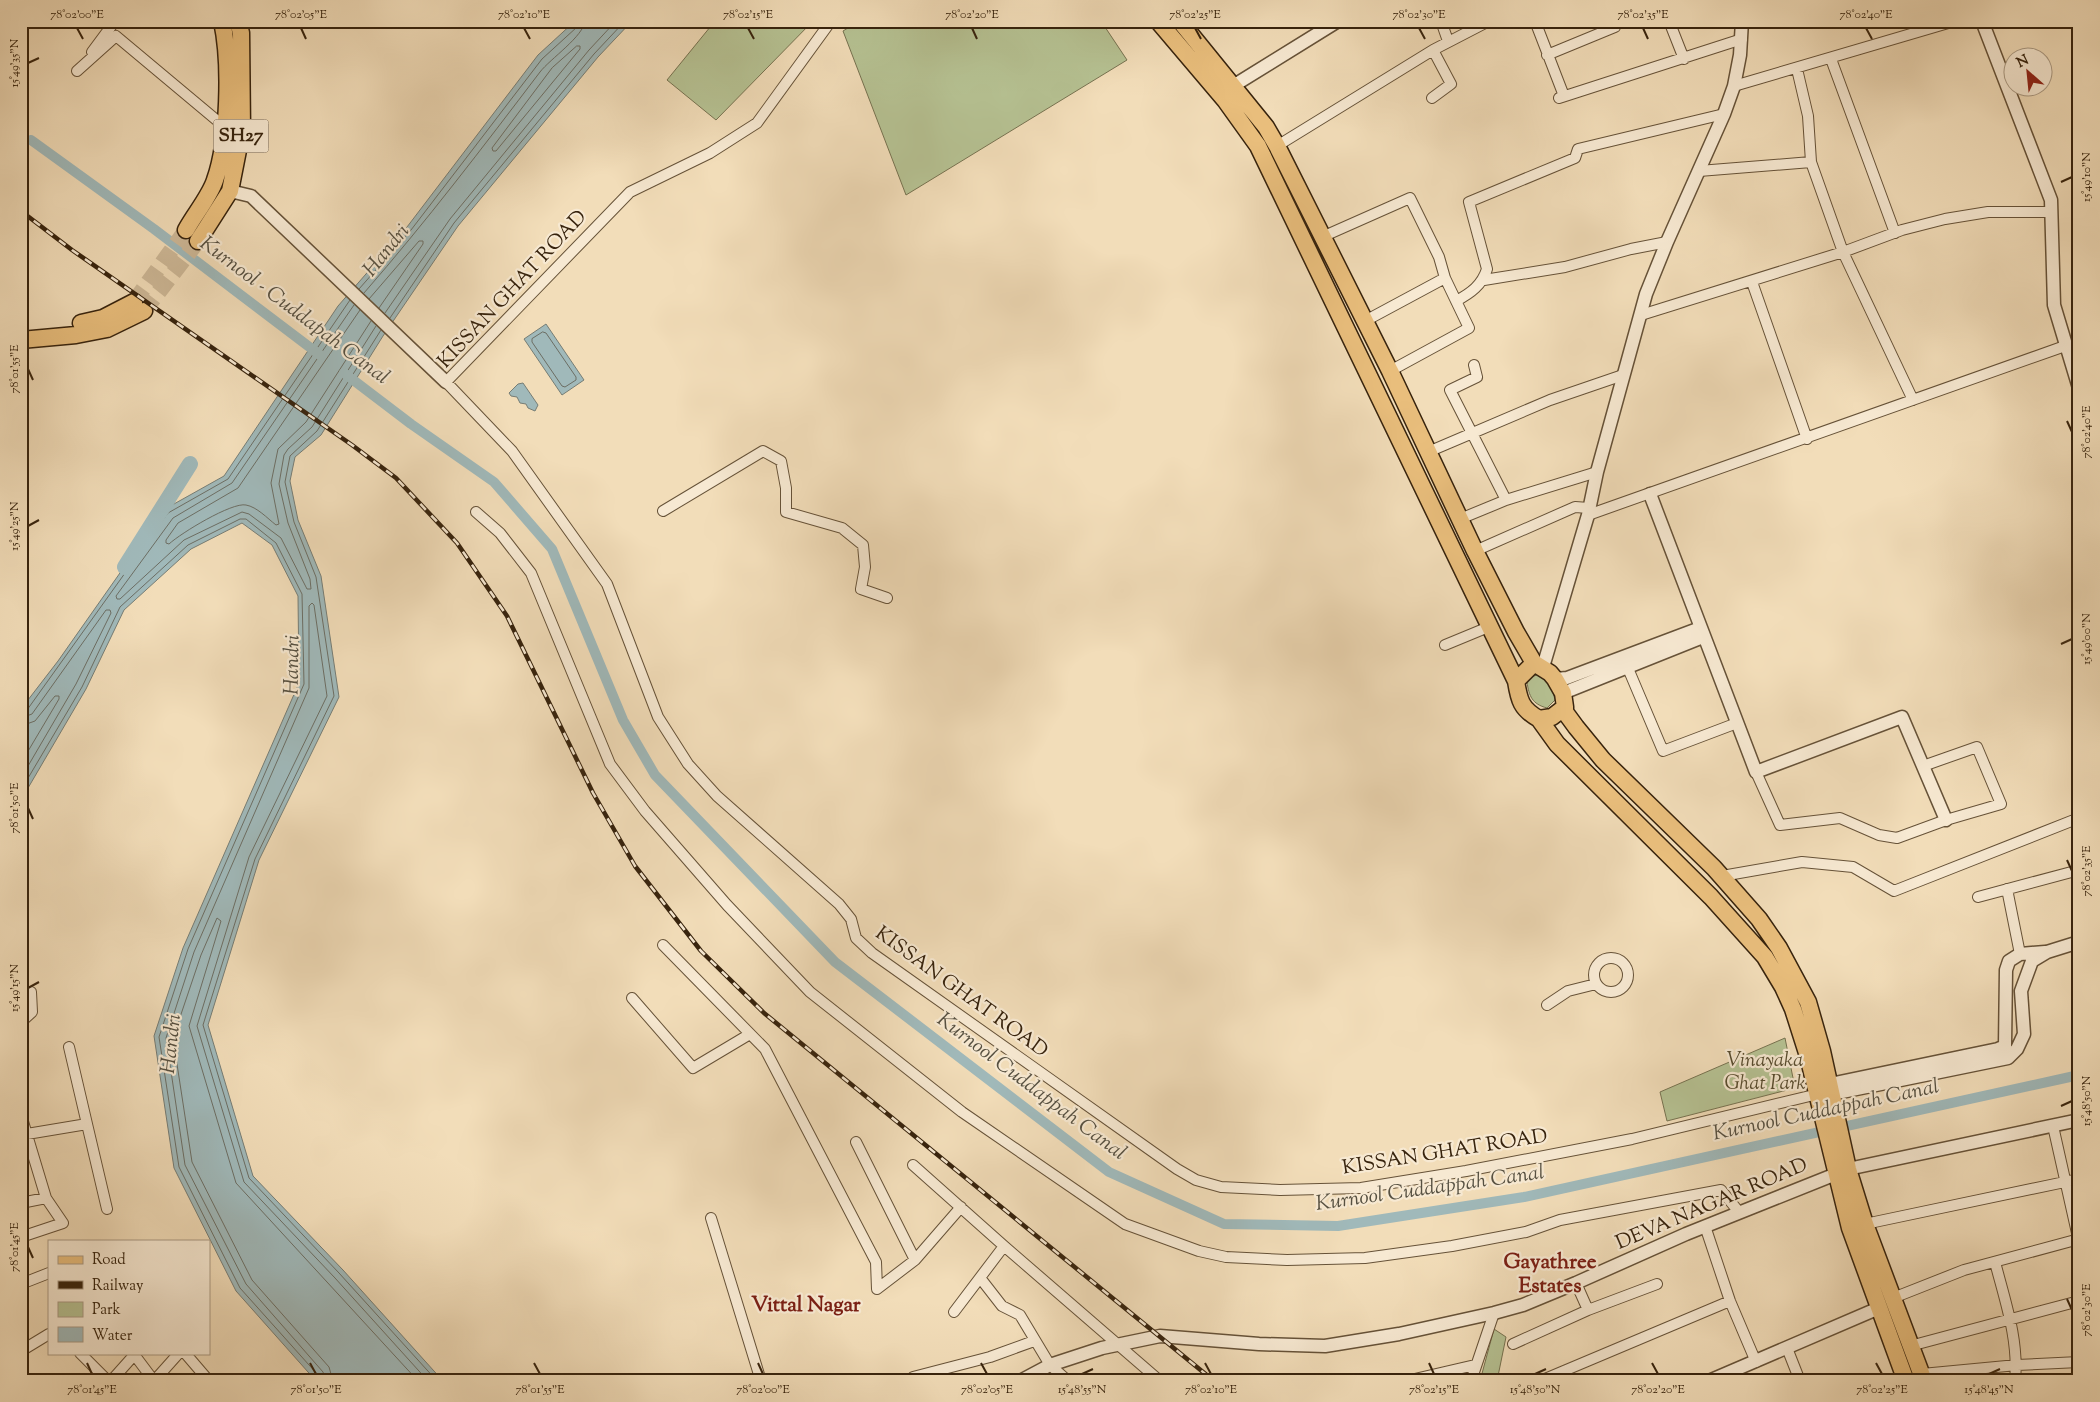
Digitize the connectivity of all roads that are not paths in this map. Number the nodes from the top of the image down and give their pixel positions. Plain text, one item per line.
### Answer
1 (115, 21) edge
2 (222, 21) edge
3 (238, 21) edge
4 (831, 21) edge
5 (1158, 21) edge
6 (1338, 21) edge
7 (1441, 21) edge
8 (1535, 21) edge
9 (1612, 21) edge
10 (1669, 21) edge
11 (1742, 21) edge
12 (1955, 21) edge
13 (1982, 21) edge
14 (1184, 22) edge
15 (1484, 22) edge
16 (1742, 39) junction
17 (1448, 41) junction
18 (1433, 50) junction
19 (1547, 56) junction
20 (1684, 59) junction
21 (1832, 59) junction
22 (1797, 68) junction
23 (1734, 86) junction
24 (1227, 91) junction
25 (1432, 98) dead end
26 (1724, 114) junction
27 (226, 128) junction
28 (1277, 146) junction
29 (1811, 162) junction
30 (1699, 171) junction
31 (230, 191) junction
32 (2050, 212) junction
33 (186, 230) tunnel mouth
34 (1895, 233) junction
35 (1322, 238) junction
36 (198, 241) tunnel mouth
37 (1667, 242) junction
38 (1844, 252) junction
39 (1445, 278) junction
40 (1484, 280) junction
41 (1752, 282) junction
42 (1456, 301) junction
43 (1641, 315) junction
44 (1364, 321) junction
45 (21, 329) edge
46 (21, 340) edge
47 (2065, 346) junction
48 (1474, 365) dead end
49 (1390, 372) junction
50 (1623, 375) junction
51 (446, 382) junction
52 (2079, 388) edge
53 (1913, 400) junction
54 (1472, 433) junction
55 (1807, 439) junction
56 (1428, 452) junction
57 (1596, 472) junction
58 (1650, 494) junction
59 (1506, 500) junction
60 (476, 512) dead end
61 (663, 512) dead end
62 (1588, 512) junction
63 (1460, 519) junction
64 (1475, 551) junction
65 (887, 598) dead end
66 (1491, 626) junction
67 (1701, 632) junction
68 (1445, 644) dead end
69 (1625, 661) junction
70 (1539, 665) junction
71 (1555, 678) junction
72 (1516, 681) junction
73 (1564, 700) junction
74 (1539, 719) junction
75 (1737, 723) junction
76 (1923, 766) junction
77 (1756, 772) junction
78 (2079, 818) edge
79 (1946, 820) junction
80 (2079, 870) edge
81 (1722, 876) junction
82 (2007, 888) junction
83 (1978, 897) dead end
84 (2079, 942) edge
85 (663, 945) dead end
86 (2047, 952) junction
87 (2020, 954) junction
88 (1596, 984) dead end
89 (31, 992) dead end
90 (632, 998) dead end
91 (1547, 1005) dead end
92 (21, 1022) edge
93 (750, 1034) junction
94 (69, 1047) dead end
95 (1827, 1095) junction
96 (21, 1115) edge
97 (2079, 1120) edge
98 (87, 1124) junction
99 (2053, 1126) junction
100 (24, 1134) edge
101 (856, 1142) dead end
102 (913, 1165) dead end
103 (1842, 1171) junction
104 (2079, 1179) edge
105 (2066, 1182) junction
106 (46, 1198) junction
107 (21, 1203) edge
108 (961, 1207) junction
109 (107, 1209) dead end
110 (1738, 1212) junction
111 (711, 1218) dead end
112 (1865, 1224) junction
113 (1704, 1226) junction
114 (21, 1236) edge
115 (2079, 1240) edge
116 (1004, 1246) junction
117 (915, 1260) junction
118 (1994, 1262) junction
119 (48, 1273) edge
120 (980, 1279) junction
121 (1576, 1283) junction
122 (21, 1284) edge
123 (1657, 1284) dead end
124 (1893, 1298) junction
125 (1730, 1301) junction
126 (2079, 1301) edge
127 (1879, 1308) junction
128 (1588, 1310) junction
129 (954, 1312) dead end
130 (1494, 1313) junction
131 (2010, 1318) junction
132 (48, 1335) edge
133 (1034, 1342) junction
134 (1513, 1344) dead end
135 (1118, 1345) junction
136 (1910, 1346) junction
137 (1787, 1348) junction
138 (21, 1350) edge
139 (81, 1354) edge
140 (134, 1354) edge
141 (178, 1354) edge
142 (186, 1354) edge
143 (1756, 1362) junction
144 (2079, 1362) edge
145 (1476, 1365) junction
146 (2017, 1365) junction
147 (1050, 1366) junction
148 (1728, 1377) edge
149 (1923, 1378) edge
150 (205, 1379) edge
151 (109, 1381) edge
152 (761, 1381) edge
153 (914, 1381) edge
154 (1020, 1381) edge
155 (1068, 1381) edge
156 (1160, 1381) edge
157 (1406, 1381) edge
158 (1471, 1381) edge
159 (1540, 1381) edge
160 (1709, 1381) edge
161 (1800, 1381) edge
162 (1906, 1381) edge
163 (2015, 1381) edge

1 - 27 street
2 - 27 main road, SH27
3 - 31 main road, SH27
4 - 51 street, KISSAN GHAT ROAD
5 - 24 main road
6 - 24 street
7 - 17 street
8 - 19 street
9 - 19 street
10 - 20 street
11 - 16 street
12 - 21 street
13 - 32 street
14 - 24 main road
15 - 17 street
16 - 20 street
16 - 23 street
17 - 18 street
18 - 25 street
18 - 28 street
19 - 20 street
21 - 22 street
21 - 34 street
22 - 23 street
22 - 29 street
23 - 26 street
24 - 28 main road
24 - 66 main road
26 - 30 street
26 - 40 street
27 - 33 main road, SH27
28 - 35 main road
29 - 30 street
29 - 38 street
30 - 37 street
31 - 36 main road, SH27
31 - 51 street
32 - 34 street
32 - 47 street
34 - 38 street
35 - 39 street
35 - 44 main road
37 - 40 street
37 - 43 street
38 - 41 street
38 - 53 street
39 - 42 street
39 - 44 street
40 - 42 street
41 - 43 street
41 - 55 street
42 - 49 street
43 - 50 street
44 - 49 main road
45 - 46 main road
47 - 52 street
47 - 53 street
48 - 54 street
49 - 56 main road
50 - 54 street
50 - 57 street
51 - 95 street, KISSAN GHAT ROAD
53 - 55 street
54 - 56 street
54 - 59 street
55 - 58 street
56 - 63 main road
57 - 59 street
57 - 62 street
58 - 62 street
58 - 67 street
59 - 63 street
60 - 110 street
61 - 65 street
62 - 64 street
62 - 70 street
63 - 64 main road
64 - 70 main road
66 - 68 street
66 - 72 main road
67 - 69 street
67 - 75 street
69 - 71 street
69 - 73 street
69 - 75 street
70 - 71 main road
70 - 72 main road
71 - 73 main road
72 - 74 main road
73 - 74 main road
73 - 81 main road
74 - 95 main road
75 - 77 street
76 - 77 street
76 - 79 street
76 - 79 street
77 - 79 street
78 - 81 street
80 - 82 street
81 - 95 main road
82 - 83 street
82 - 87 street
84 - 86 street
85 - 93 street
86 - 87 street
86 - 95 street
87 - 95 street
88 - 91 street
89 - 92 street
90 - 93 street
93 - 117 street
94 - 98 street
95 - 103 main road
96 - 100 street
97 - 99 street, DEVA NAGAR ROAD
98 - 100 street
98 - 109 street
99 - 103 street, DEVA NAGAR ROAD
99 - 105 street
100 - 106 street
101 - 117 street
102 - 108 street
103 - 110 street, DEVA NAGAR ROAD
103 - 112 main road
103 - 127 main road
104 - 105 street
105 - 112 street
105 - 115 street
106 - 107 street
106 - 114 street
108 - 116 street
108 - 117 street
110 - 113 street, DEVA NAGAR ROAD
111 - 152 street
112 - 124 main road
113 - 121 street, DEVA NAGAR ROAD
113 - 125 street
115 - 118 street
116 - 120 street
116 - 135 street
118 - 124 street
118 - 131 street
119 - 122 street
120 - 129 street
120 - 133 street
121 - 128 street
121 - 130 street, DEVA NAGAR ROAD
123 - 128 street
124 - 136 main road
125 - 143 street
125 - 159 street
126 - 131 street
127 - 137 street
127 - 162 main road
128 - 134 street
130 - 135 street, DEVA NAGAR ROAD
130 - 145 street
131 - 136 street
131 - 146 street
132 - 138 street
133 - 147 street
133 - 153 street
135 - 147 street, DEVA NAGAR ROAD
135 - 156 street
136 - 149 main road
137 - 143 street
137 - 161 street
139 - 151 street
140 - 141 street
140 - 151 street
142 - 150 street
143 - 148 street
144 - 146 street
145 - 157 street
145 - 158 street
146 - 149 street
146 - 163 street
147 - 154 street, DEVA NAGAR ROAD
147 - 155 street
148 - 160 street

